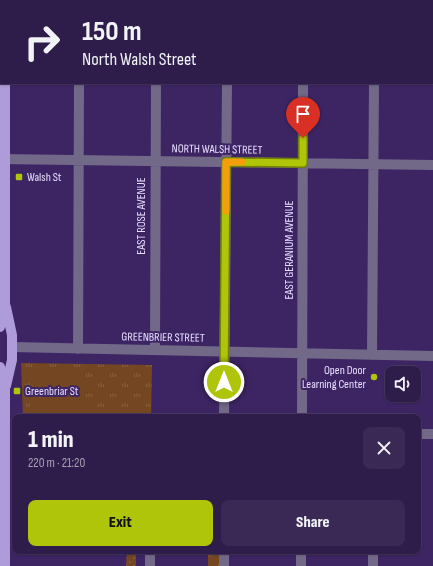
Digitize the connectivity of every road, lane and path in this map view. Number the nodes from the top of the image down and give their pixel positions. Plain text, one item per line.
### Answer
1 (6, 84) edge
2 (79, 84) edge
3 (156, 84) edge
4 (226, 84) edge
5 (303, 84) edge
6 (374, 84) edge
7 (2, 159) edge
8 (79, 160) junction
9 (155, 161) junction
10 (226, 162) junction
11 (303, 163) junction
12 (374, 164) junction
13 (433, 165) edge
14 (5, 304) junction
15 (0, 327) edge
16 (12, 347) junction
17 (78, 349) junction
18 (155, 350) junction
19 (224, 352) junction
20 (302, 354) junction
21 (372, 355) junction
22 (433, 356) edge
23 (0, 367) edge
24 (5, 390) junction
25 (224, 414) edge
26 (302, 414) edge
27 (421, 434) edge
28 (433, 434) edge
29 (150, 554) edge
30 (224, 554) edge
31 (301, 554) edge
32 (373, 554) edge
33 (5, 566) edge
34 (150, 566) edge
35 (224, 566) edge
36 (301, 566) edge
37 (373, 566) edge

1 - 7 main road
2 - 8 street
3 - 9 street, EAST ROSE AVENUE
4 - 10 street
5 - 11 street, EAST GERANIUM AVENUE
6 - 12 street
7 - 8 street, NORTH WALSH STREET
7 - 14 main road
8 - 9 street, NORTH WALSH STREET
8 - 17 street
9 - 10 street, NORTH WALSH STREET
9 - 18 street, EAST ROSE AVENUE
10 - 11 street, NORTH WALSH STREET
10 - 19 street
11 - 12 street, NORTH WALSH STREET
11 - 20 street, EAST GERANIUM AVENUE
12 - 13 street, NORTH WALSH STREET
12 - 21 street
14 - 15 main road
14 - 16 main road
16 - 17 street, GREENBRIER STREET
16 - 24 main road
17 - 18 street, GREENBRIER STREET
18 - 19 street, GREENBRIER STREET
19 - 20 street, GREENBRIER STREET
19 - 25 street
20 - 21 street, GREENBRIER STREET
20 - 26 street, EAST GERANIUM AVENUE
21 - 22 street, GREENBRIER STREET
23 - 24 main road
24 - 33 main road
27 - 28 street
29 - 34 street
30 - 35 street
31 - 36 street
32 - 37 street

